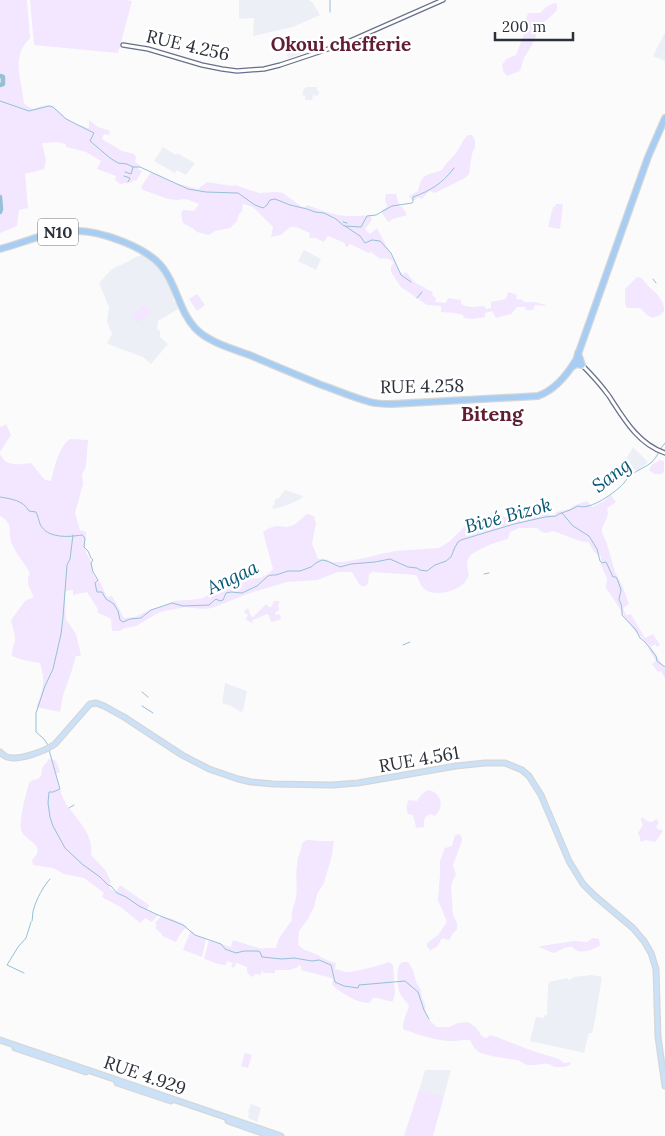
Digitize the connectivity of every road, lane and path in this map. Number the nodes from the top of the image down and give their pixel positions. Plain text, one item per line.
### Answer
1 (443, 0) edge
2 (122, 45) dead end
3 (665, 118) edge
4 (0, 249) edge
5 (578, 350) junction
6 (576, 360) junction
7 (582, 365) junction
8 (571, 368) junction
9 (665, 453) edge
10 (0, 752) edge
11 (0, 1041) edge
12 (665, 1086) edge
13 (271, 1136) edge
14 (281, 1136) edge

1 - 2 street, RUE 4.256
3 - 5 highway, RUE 4.258 / N10
4 - 8 highway, RUE 4.258 / N10
5 - 6 highway, RUE 4.258 / N10
5 - 7 highway
6 - 7 street
6 - 8 highway, RUE 4.258 / N10
7 - 8 highway
7 - 9 street
10 - 12 main road, RUE 4.561
11 - 13 main road
11 - 14 main road, RUE 4.929

